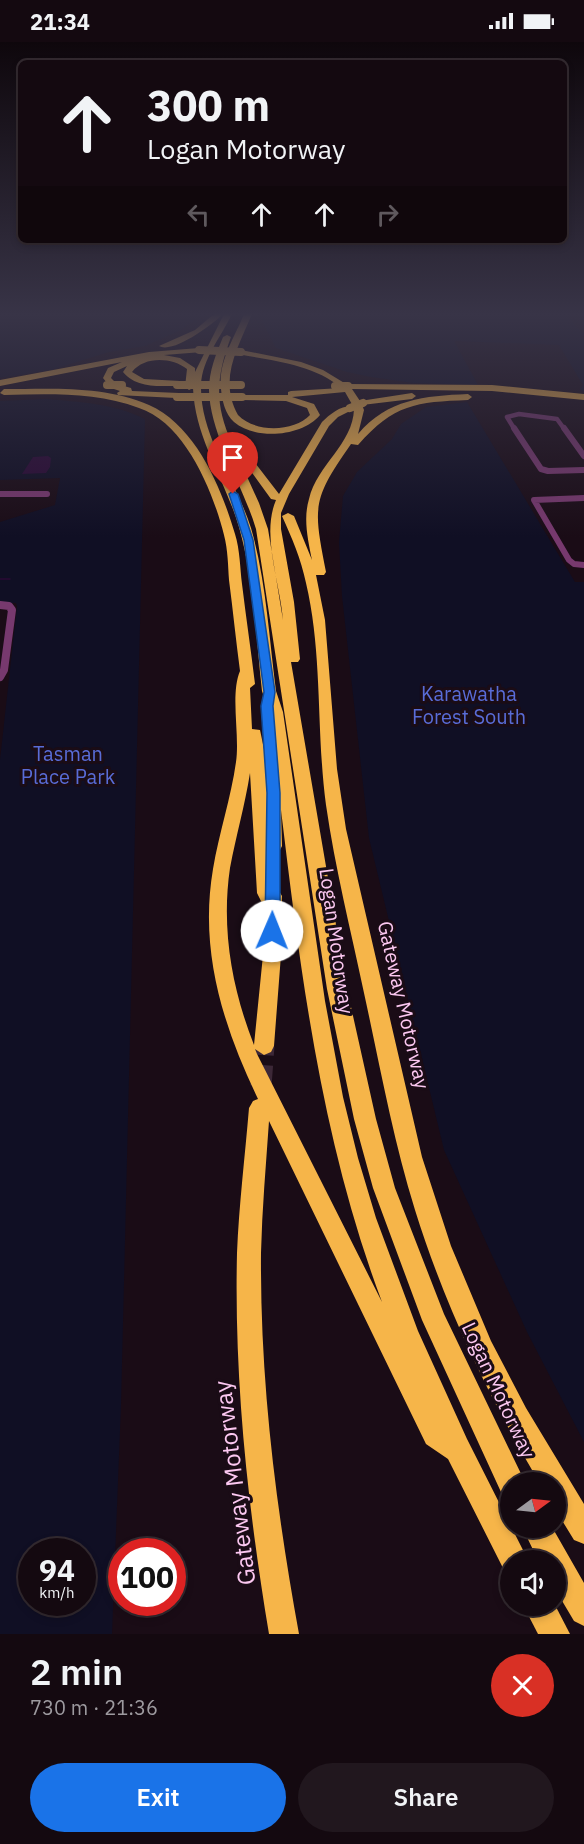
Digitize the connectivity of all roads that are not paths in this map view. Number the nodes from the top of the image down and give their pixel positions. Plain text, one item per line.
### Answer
1 (123, 388) edge
2 (151, 388) edge
3 (166, 388) edge
4 (189, 388) edge
5 (192, 388) edge
6 (197, 388) edge
7 (212, 388) edge
8 (227, 388) edge
9 (230, 388) edge
10 (330, 388) edge
11 (345, 388) edge
12 (367, 388) edge
13 (494, 388) edge
14 (345, 389) junction
15 (58, 391) junction
16 (175, 391) junction
17 (244, 391) junction
18 (0, 392) edge
19 (477, 396) junction
20 (584, 400) edge
21 (214, 408) junction
22 (348, 440) junction
23 (584, 456) edge
24 (199, 460) junction
25 (584, 470) edge
26 (319, 484) junction
27 (0, 494) edge
28 (46, 494) dead end
29 (279, 496) junction
30 (584, 498) edge
31 (288, 516) dead end
32 (584, 565) edge
33 (0, 605) edge
34 (320, 634) junction
35 (4, 641) edge
36 (245, 673) junction
37 (0, 677) edge
38 (270, 692) junction
39 (299, 754) junction
40 (273, 907) junction
41 (264, 1046) tunnel mouth
42 (260, 1108) dead end
43 (458, 1449) junction
44 (506, 1472) edge
45 (548, 1472) edge
46 (566, 1502) edge
47 (584, 1530) edge
48 (509, 1550) edge
49 (566, 1580) edge
50 (584, 1611) edge
51 (544, 1616) edge
52 (284, 1634) edge
53 (555, 1634) edge

1 - 16 highway
2 - 16 highway, bridge
3 - 16 highway
4 - 24 highway
5 - 16 highway, bridge
6 - 38 highway, Logan Motorway
7 - 21 highway, Logan Motorway
8 - 17 highway
9 - 17 highway, bridge
10 - 14 highway
11 - 22 highway, bridge
12 - 14 highway
13 - 20 highway
14 - 17 highway
14 - 20 highway
15 - 16 highway
15 - 18 highway
15 - 24 highway
16 - 17 highway, bridge
16 - 17 highway, bridge
19 - 20 highway
19 - 26 highway
19 - 29 highway, bridge
21 - 29 highway
21 - 39 highway, Logan Motorway
22 - 26 highway
22 - 29 highway
23 - 25 street
24 - 36 highway
26 - 34 highway
27 - 28 street
29 - 39 highway
30 - 32 street
31 - 34 highway, Gateway Motorway
33 - 35 street
34 - 45 highway, Gateway Motorway
35 - 37 street
36 - 40 highway
36 - 43 highway
38 - 40 highway
38 - 43 highway, Logan Motorway
39 - 44 highway, Logan Motorway
40 - 41 highway
42 - 52 highway, Gateway Motorway
43 - 48 highway, Logan Motorway
46 - 47 highway, Gateway Motorway
49 - 50 highway
51 - 53 highway

